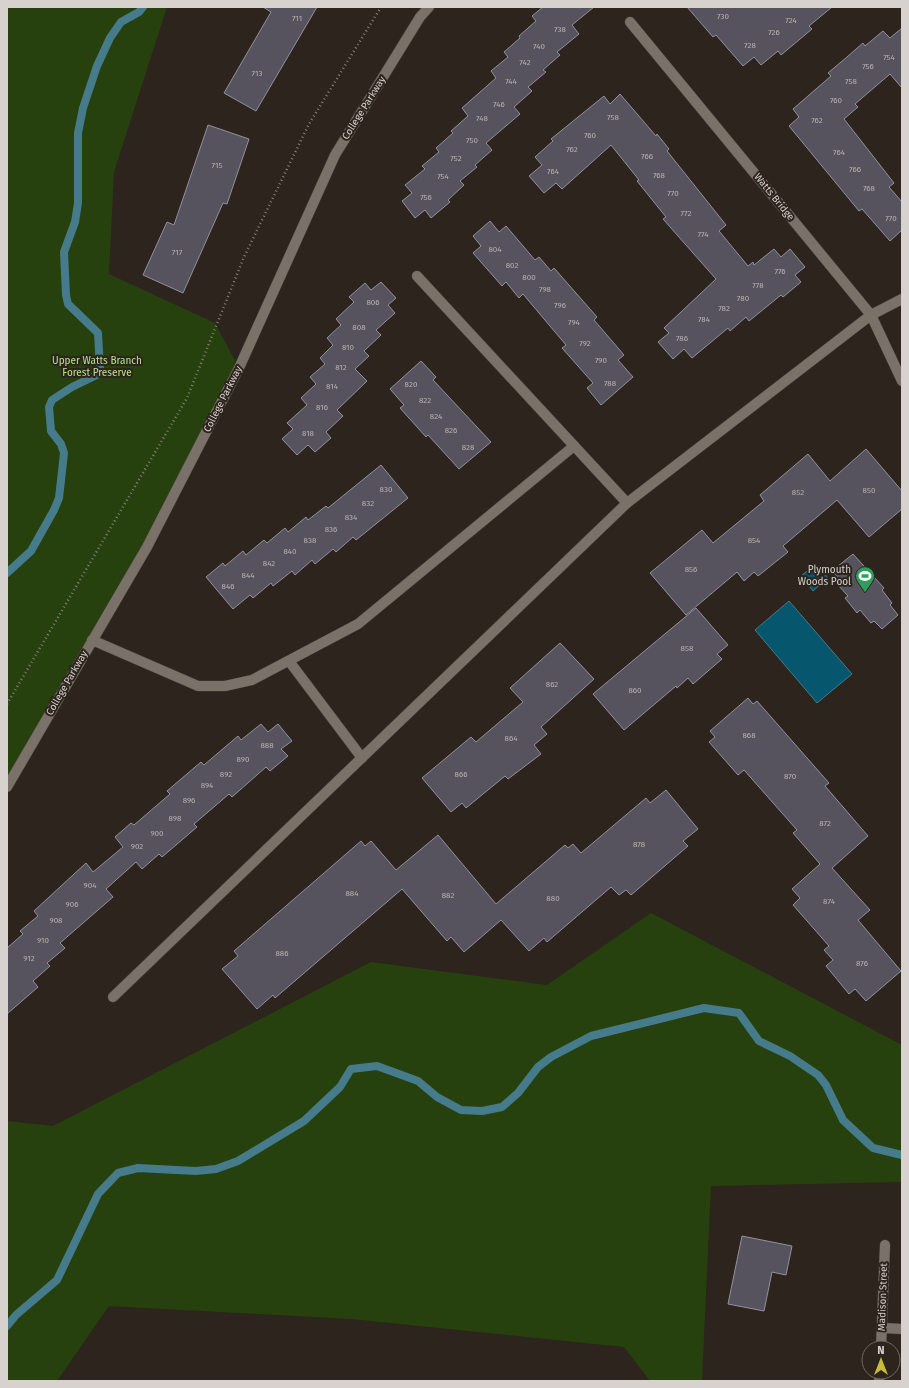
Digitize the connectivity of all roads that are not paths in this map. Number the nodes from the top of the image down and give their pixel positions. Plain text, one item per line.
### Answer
1 (429, 7) edge
2 (630, 22) dead end
3 (417, 276) dead end
4 (902, 299) edge
5 (871, 315) junction
6 (902, 381) edge
7 (574, 446) junction
8 (627, 503) junction
9 (92, 640) junction
10 (289, 661) junction
11 (362, 758) junction
12 (7, 787) edge
13 (113, 997) dead end
14 (885, 1245) dead end
15 (882, 1328) junction
16 (902, 1329) edge
17 (881, 1340) edge

1 - 9 street, College Parkway
2 - 5 street, Watts Bridge
3 - 7 street
4 - 5 street
5 - 6 street, Watts Bridge
5 - 8 street
7 - 8 street
7 - 10 street
8 - 11 street
9 - 10 street
9 - 12 street, College Parkway
10 - 11 street
11 - 13 street
14 - 15 street, Madison Street
15 - 16 street
15 - 17 street, Madison Street

